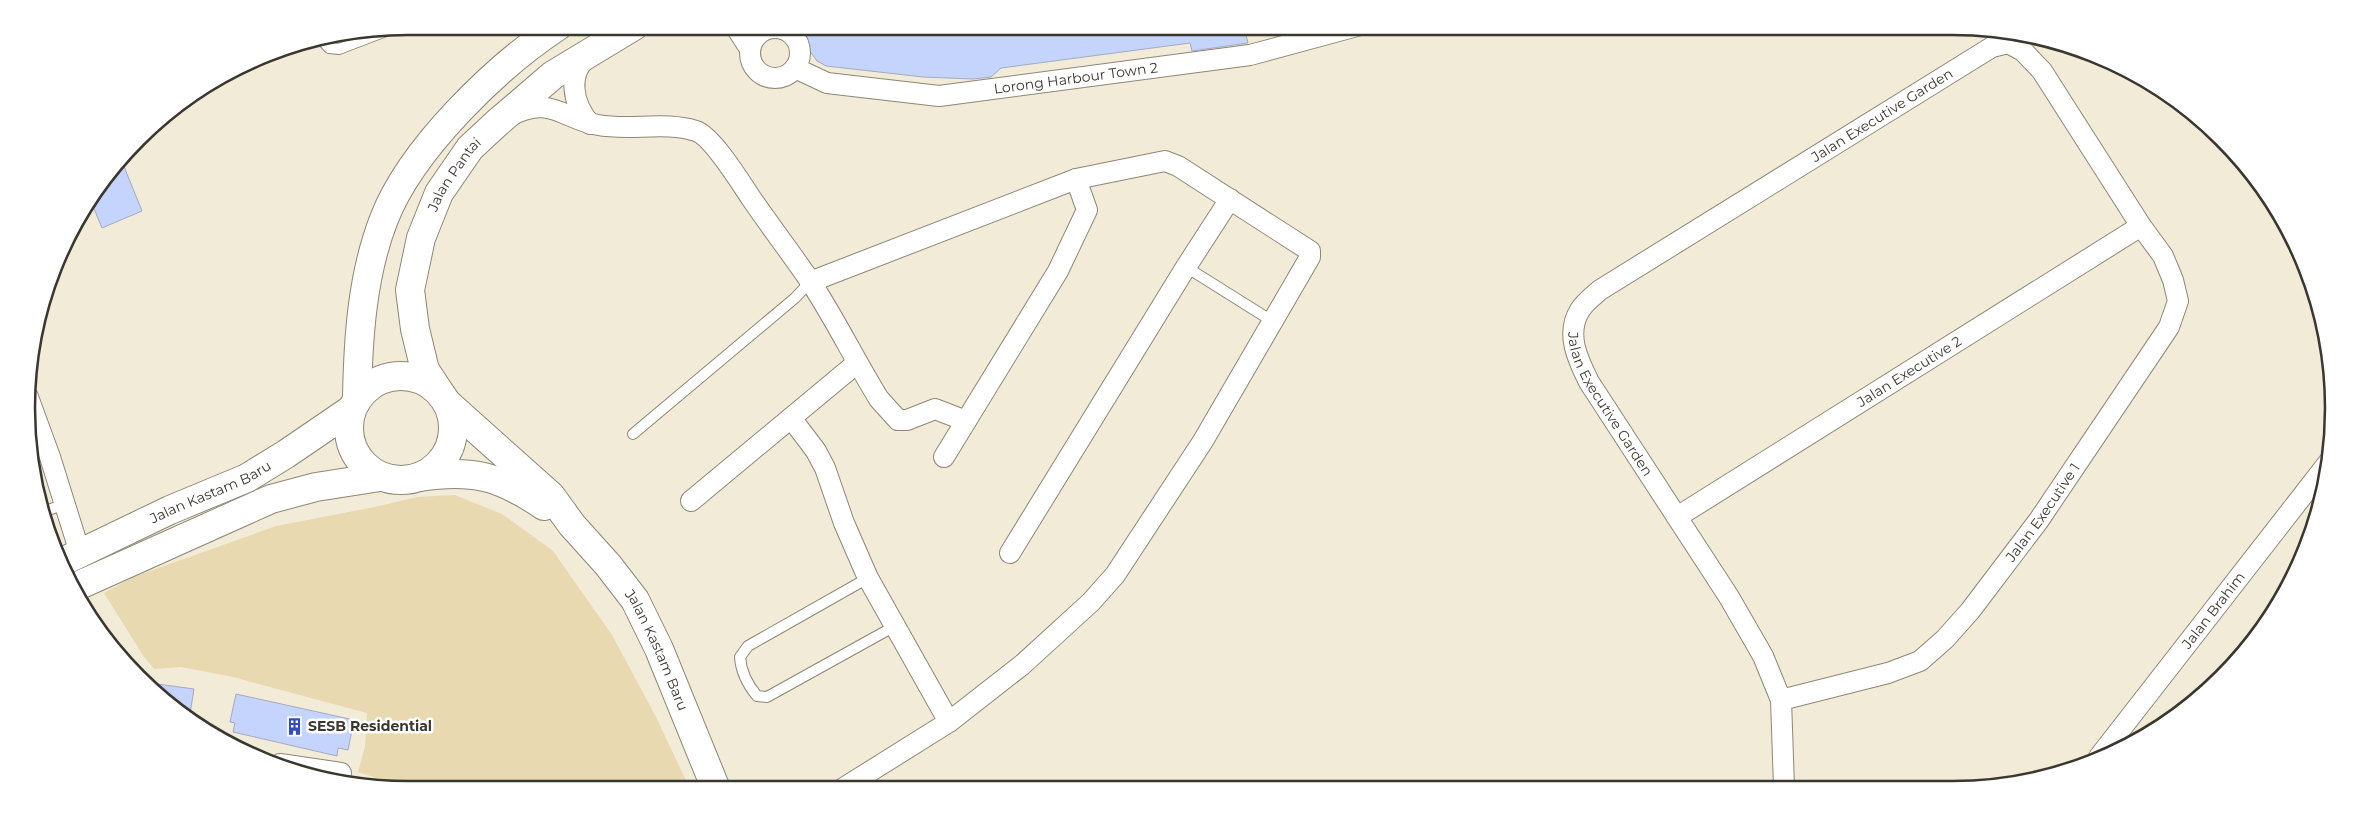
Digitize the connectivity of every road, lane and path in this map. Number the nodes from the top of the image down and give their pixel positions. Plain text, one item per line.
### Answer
1 (539, 35) edge
2 (620, 35) edge
3 (741, 35) edge
4 (757, 35) edge
5 (789, 35) edge
6 (1324, 35) edge
7 (370, 37) edge
8 (2008, 43) joint
9 (326, 44) edge
10 (750, 49) junction
11 (596, 50) junction
12 (795, 68) junction
13 (497, 123) junction
14 (590, 124) junction
15 (1076, 179) junction
16 (1230, 199) junction
17 (2141, 226) junction
18 (1186, 266) junction
19 (810, 282) junction
20 (1272, 321) junction
21 (857, 363) junction
22 (445, 400) junction
23 (354, 404) junction
24 (35, 417) edge
25 (792, 418) junction
26 (966, 422) junction
27 (632, 434) dead end
28 (944, 457) dead end
29 (2319, 474) edge
30 (380, 477) junction
31 (420, 477) junction
32 (691, 501) dead end
33 (63, 505) junction
34 (49, 510) edge
35 (1677, 518) junction
36 (572, 525) junction
37 (1010, 553) dead end
38 (72, 557) edge
39 (868, 578) junction
40 (80, 585) edge
41 (895, 626) junction
42 (1781, 700) junction
43 (949, 722) junction
44 (2106, 748) edge
45 (317, 769) edge
46 (341, 773) dead end
47 (713, 781) edge
48 (855, 781) edge
49 (1784, 781) edge

1 - 23 street
2 - 11 street, Jalan Pantai
3 - 10 street
4 - 10 street
5 - 12 street
6 - 12 street, Lorong Harbour Town 2
7 - 9 lane
8 - 17 street, Jalan Executive 1
8 - 35 street, Jalan Executive Garden
10 - 12 street
11 - 13 street, Jalan Pantai
11 - 14 street
13 - 14 street
13 - 22 street, Jalan Pantai
14 - 19 street
15 - 16 street
15 - 19 street
15 - 26 street
16 - 18 street
16 - 20 street
17 - 35 street, Jalan Executive 2
17 - 42 street, Jalan Executive 1
18 - 20 lane
18 - 37 street
19 - 21 street
19 - 27 lane
20 - 43 street
21 - 25 street
21 - 26 street
22 - 23 street
22 - 31 street
22 - 36 street, Jalan Kastam Baru
23 - 30 street
23 - 38 street, Jalan Kastam Baru
24 - 33 street
25 - 32 street
25 - 39 street
26 - 28 street
29 - 44 street, Jalan Brahim
30 - 31 street
30 - 40 street
31 - 36 street, Jalan Kastam Baru
33 - 34 lane
33 - 38 street
35 - 42 street, Jalan Executive Garden
36 - 47 street, Jalan Kastam Baru
39 - 41 street
39 - 41 lane
41 - 43 street
42 - 49 street, Jalan Executive Garden
43 - 48 street
45 - 46 street

